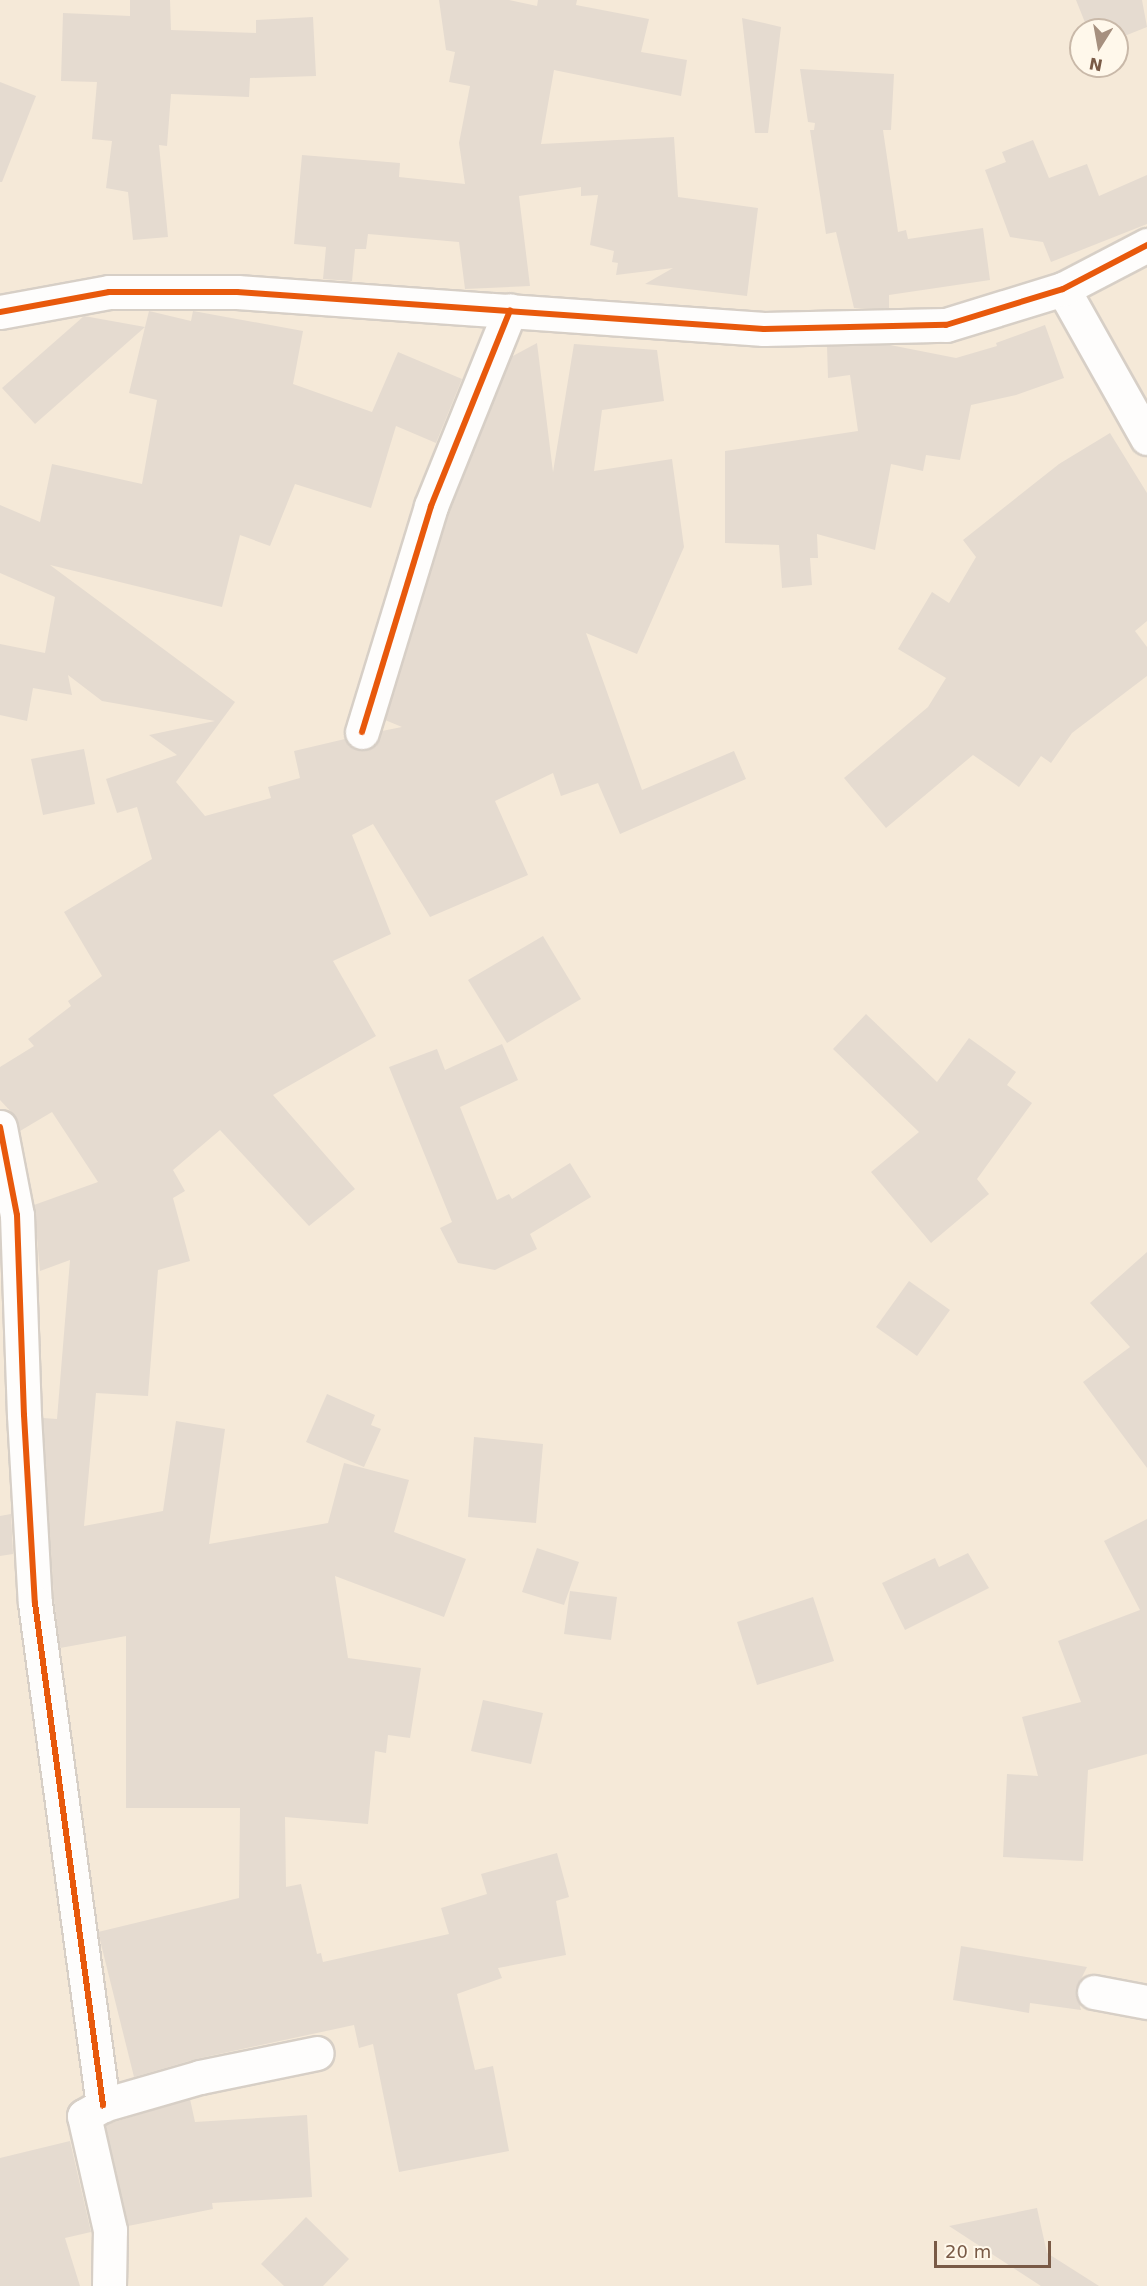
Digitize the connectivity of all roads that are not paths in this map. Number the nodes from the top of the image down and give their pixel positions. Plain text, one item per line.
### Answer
1 (1147, 245) edge
2 (1063, 289) junction
3 (510, 310) junction
4 (0, 312) edge
5 (1147, 438) edge
6 (362, 732) dead end
7 (0, 1127) edge
8 (1094, 1992) dead end
9 (1147, 2002) edge
10 (317, 2053) dead end
11 (103, 2105) junction
12 (109, 2286) edge

1 - 2 street
2 - 3 street
2 - 5 street
3 - 4 street
3 - 6 street
7 - 11 street
8 - 9 street
10 - 11 street
11 - 12 street

